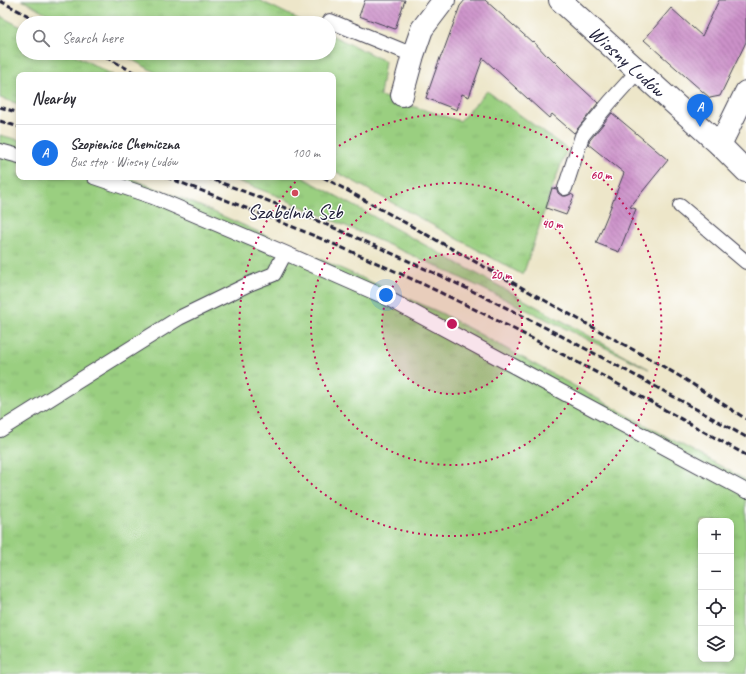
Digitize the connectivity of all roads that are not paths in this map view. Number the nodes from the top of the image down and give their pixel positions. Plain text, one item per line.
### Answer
1 (444, 0) edge
2 (560, 0) edge
3 (336, 23) edge
4 (413, 55) junction
5 (638, 71) junction
6 (746, 92) edge
7 (402, 95) dead end
8 (720, 145) junction
9 (0, 151) edge
10 (16, 155) edge
11 (746, 171) edge
12 (103, 180) edge
13 (565, 188) dead end
14 (680, 206) dead end
15 (285, 253) junction
16 (746, 262) edge
17 (0, 430) edge
18 (746, 491) edge

1 - 4 street
2 - 5 street, Wiosny Ludów
3 - 4 lane
4 - 7 street
5 - 8 street, Wiosny Ludów
5 - 13 lane
6 - 8 street
8 - 11 street, Wiosny Ludów
9 - 10 lane
12 - 15 lane
14 - 16 lane
15 - 17 lane
15 - 18 lane

